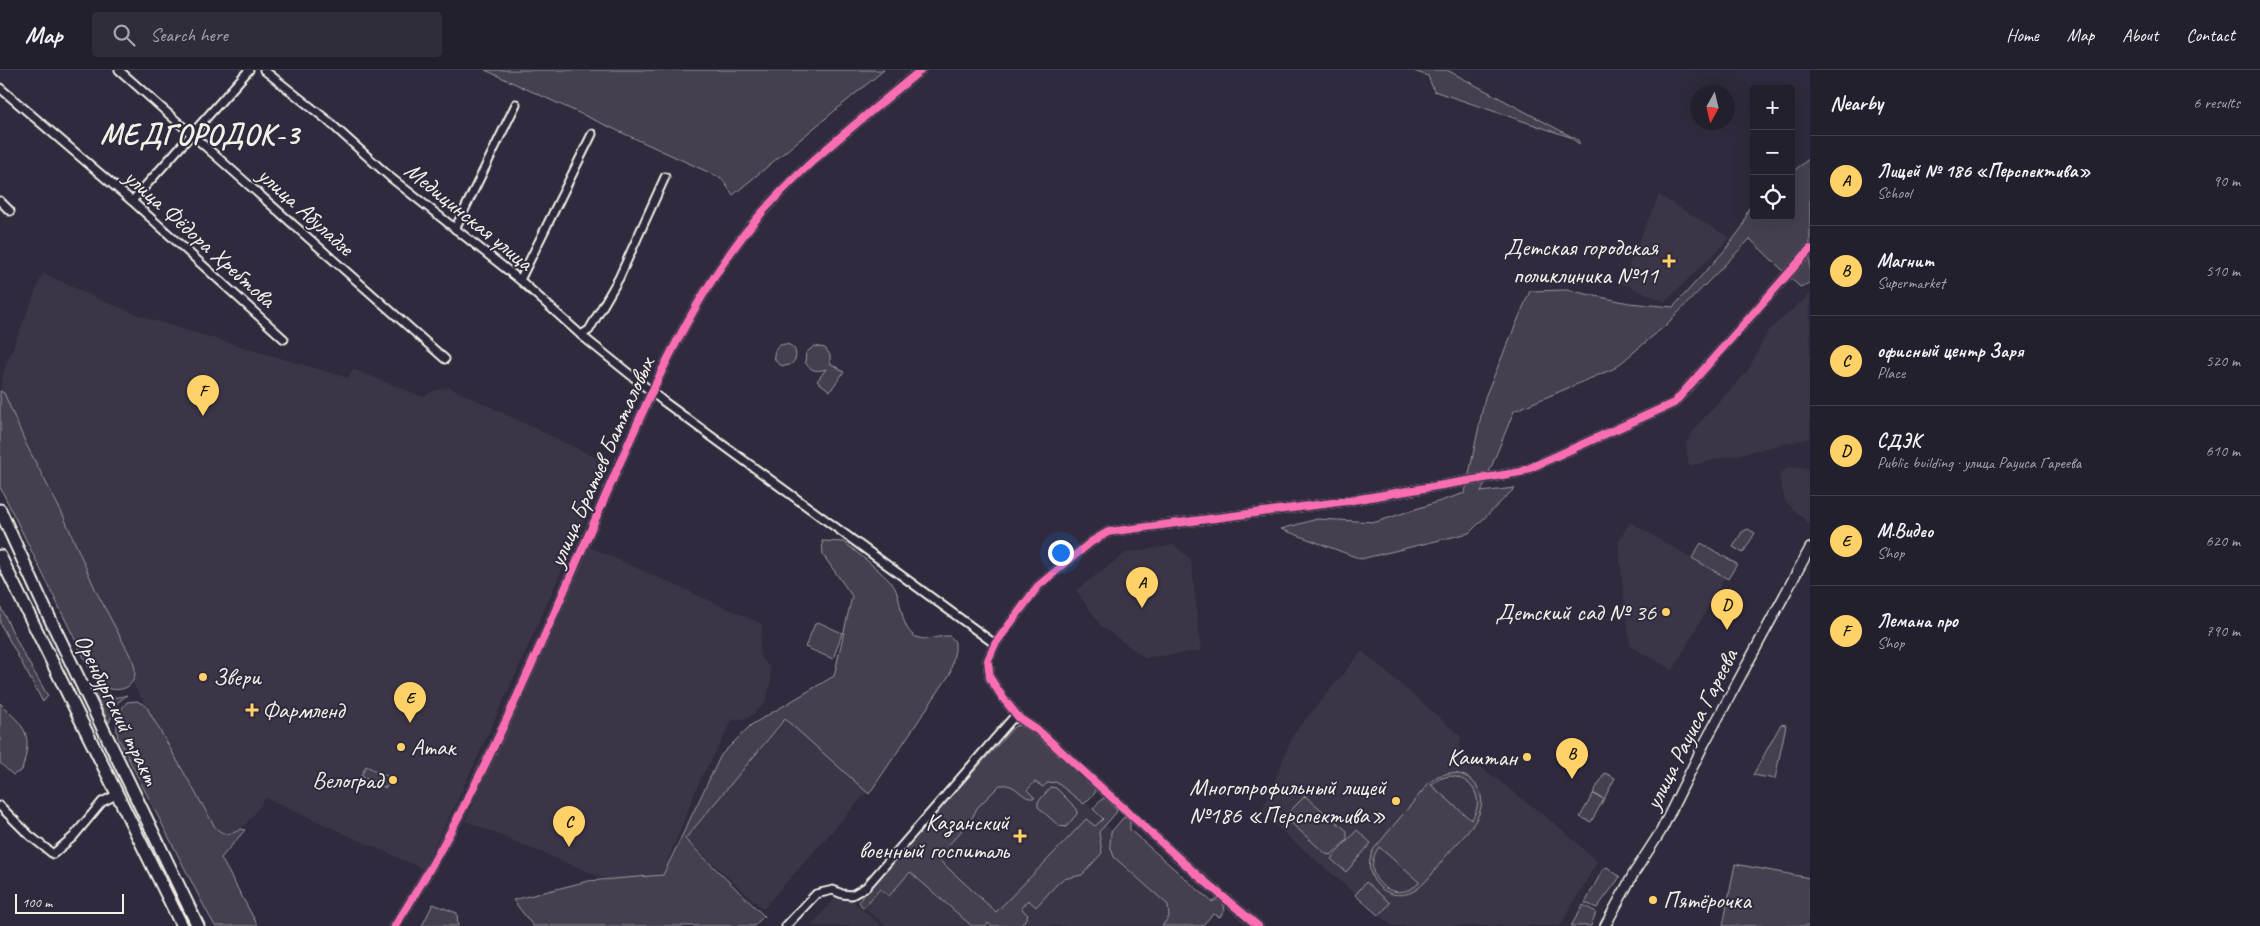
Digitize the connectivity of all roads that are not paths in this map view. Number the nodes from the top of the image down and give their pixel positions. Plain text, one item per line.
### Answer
1 (119, 70) edge
2 (248, 70) edge
3 (264, 70) edge
4 (921, 70) edge
5 (0, 88) edge
6 (516, 104) dead end
7 (192, 134) junction
8 (592, 134) dead end
9 (666, 177) dead end
10 (0, 201) edge
11 (132, 201) junction
12 (10, 211) dead end
13 (455, 228) junction
14 (1810, 248) edge
15 (520, 280) junction
16 (582, 336) junction
17 (284, 339) dead end
18 (445, 359) dead end
19 (651, 390) junction
20 (0, 510) edge
21 (1810, 548) edge
22 (0, 556) edge
23 (996, 644) junction
24 (1019, 718) junction
25 (118, 794) junction
26 (0, 806) edge
27 (182, 926) edge
28 (198, 926) edge
29 (395, 926) edge
30 (786, 926) edge
31 (1258, 926) edge
32 (1605, 926) edge

1 - 7 street, улица Абуладзе
2 - 7 street
3 - 13 street, Медицинская улица
4 - 19 street, улица Братьев Батталовых
5 - 11 street, улица Фёдора Хребтова
6 - 13 street
7 - 11 street
7 - 18 street, улица Абуладзе
8 - 15 street
9 - 16 street
10 - 12 street
11 - 17 street, улица Фёдора Хребтова
13 - 15 street, Медицинская улица
14 - 23 street
15 - 16 street, Медицинская улица
16 - 19 street, Медицинская улица
19 - 23 street, Медицинская улица
19 - 29 street, улица Братьев Батталовых
20 - 28 main road, Оренбургский тракт
21 - 32 street, улица Рауиса Гареева
22 - 25 main road, Оренбургский тракт
23 - 24 street
24 - 30 street
24 - 31 street
25 - 26 street
25 - 27 main road, Оренбургский тракт

